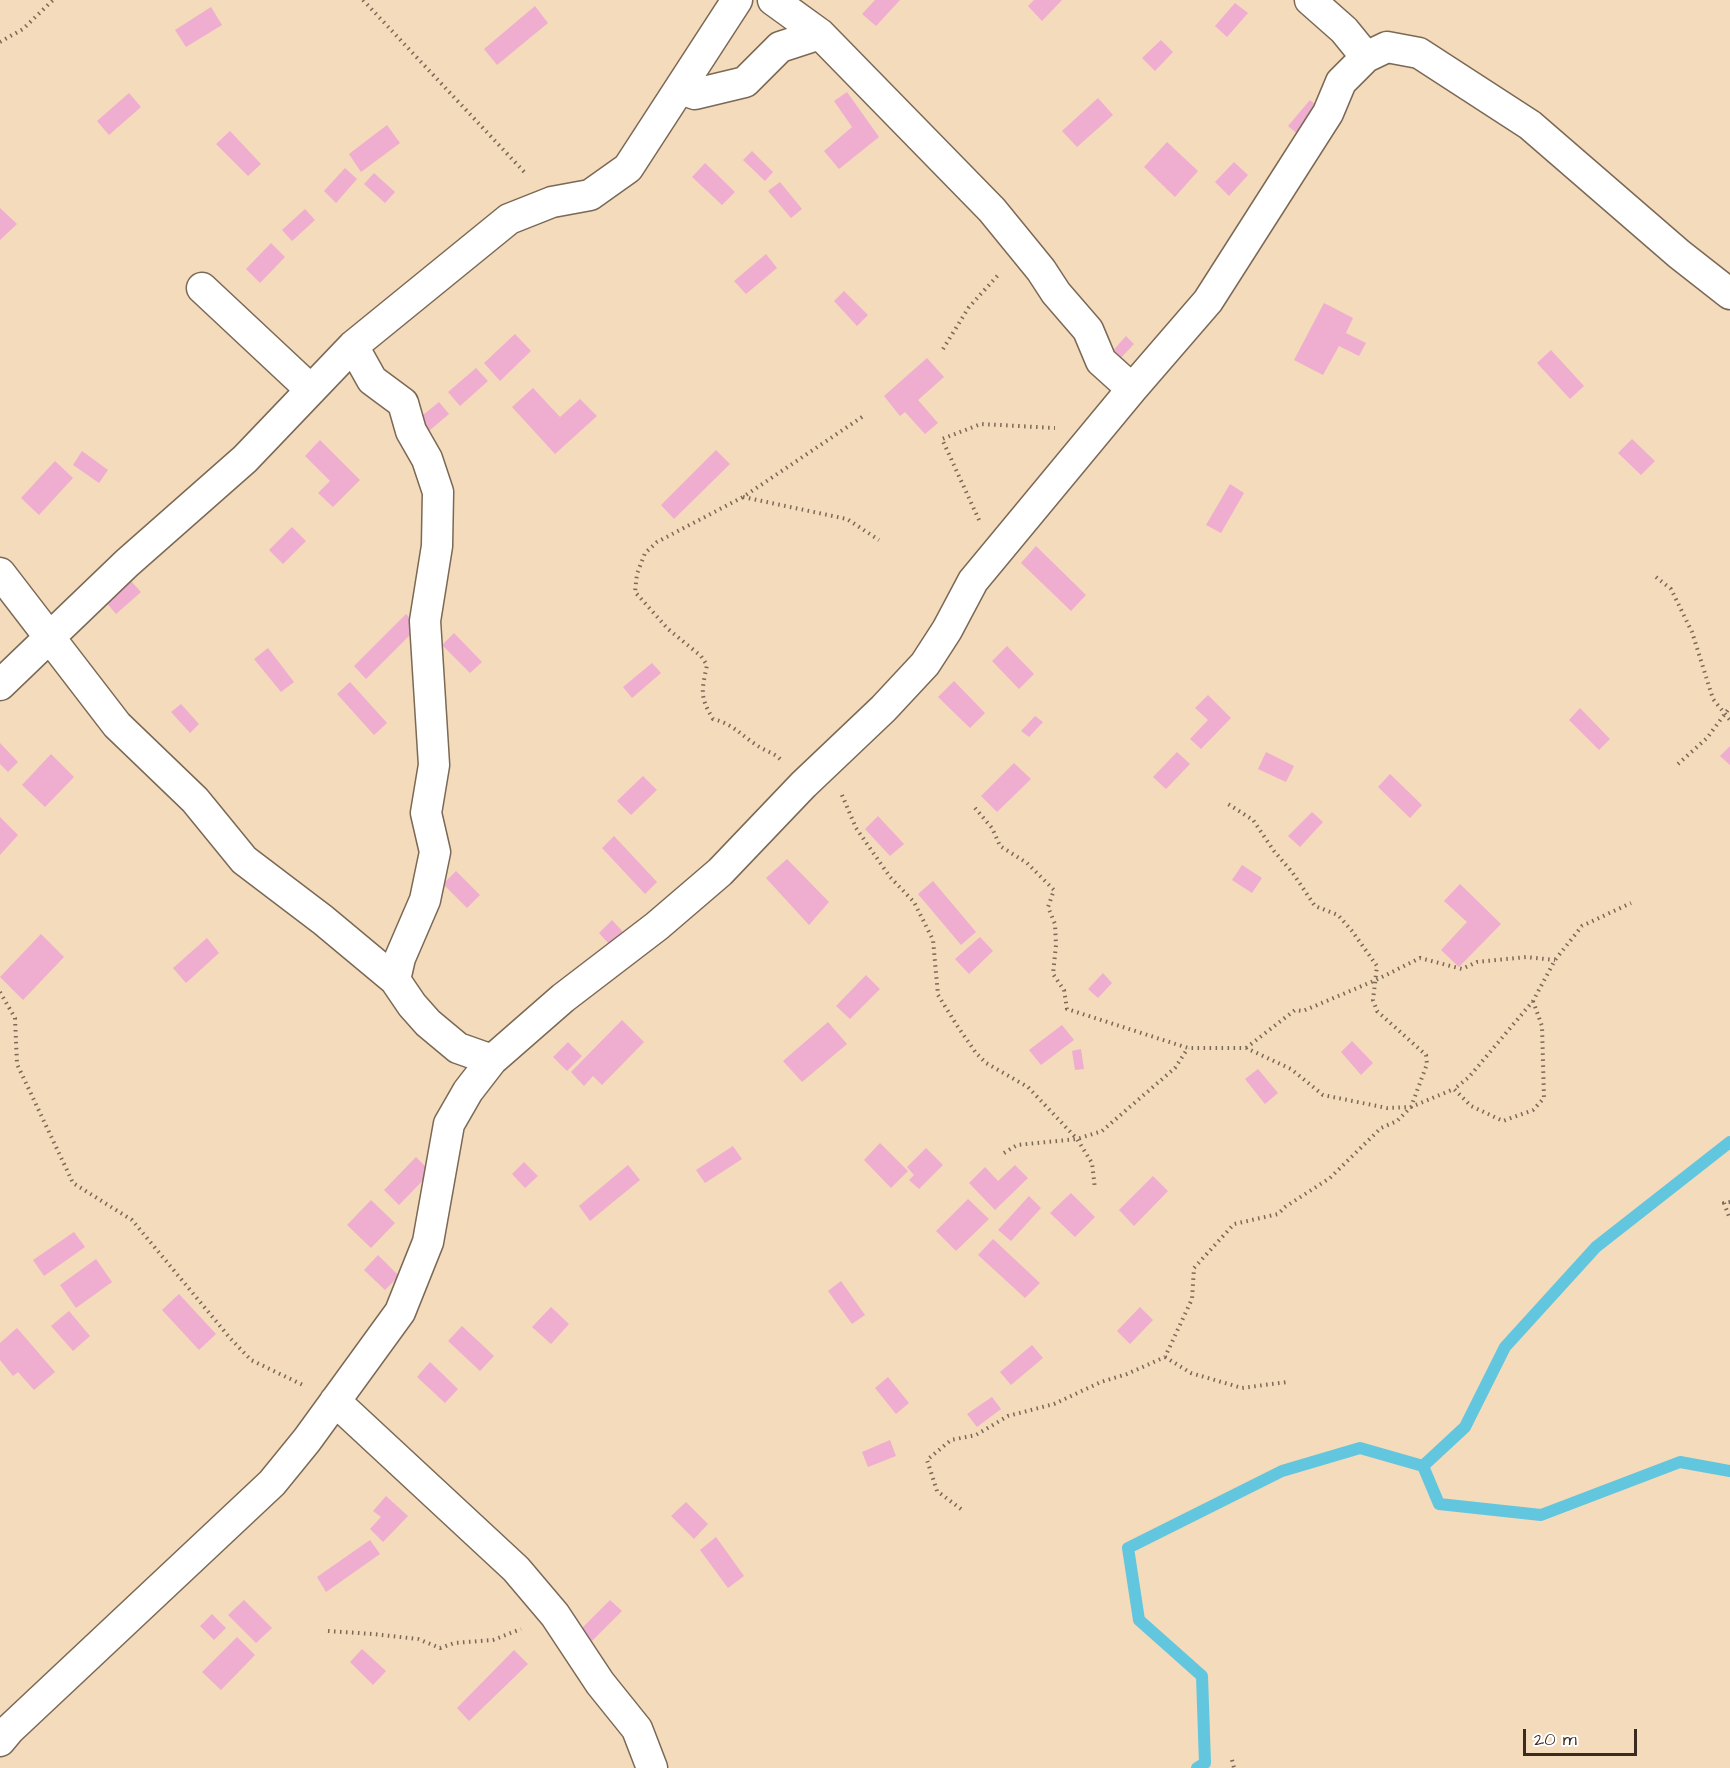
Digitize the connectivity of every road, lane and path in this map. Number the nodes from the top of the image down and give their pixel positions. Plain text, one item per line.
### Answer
1 (53, 0) edge
2 (363, 0) edge
3 (736, 0) edge
4 (772, 0) edge
5 (1310, 0) edge
6 (820, 34) junction
7 (0, 42) edge
8 (1366, 57) junction
9 (681, 89) junction
10 (552, 202) junction
11 (1018, 242) junction
12 (202, 288) dead end
13 (1730, 294) edge
14 (353, 346) junction
15 (943, 349) dead end
16 (1132, 389) junction
17 (311, 390) junction
18 (865, 416) dead end
19 (1100, 427) junction
20 (742, 497) junction
21 (879, 540) dead end
22 (1001, 546) junction
23 (0, 573) edge
24 (1656, 577) dead end
25 (49, 637) junction
26 (0, 684) edge
27 (1730, 707) edge
28 (1725, 714) junction
29 (1730, 720) edge
30 (1678, 764) dead end
31 (812, 777) junction
32 (1228, 804) dead end
33 (975, 808) dead end
34 (1631, 903) dead end
35 (1555, 960) junction
36 (395, 980) junction
37 (1376, 980) junction
38 (0, 992) edge
39 (1533, 1001) junction
40 (1188, 1048) junction
41 (1246, 1048) junction
42 (492, 1060) junction
43 (1454, 1089) junction
44 (1411, 1107) junction
45 (1077, 1139) junction
46 (1004, 1153) dead end
47 (1095, 1189) dead end
48 (1730, 1202) edge
49 (1730, 1219) edge
50 (1165, 1357) junction
51 (1287, 1382) dead end
52 (335, 1401) junction
53 (961, 1509) dead end
54 (555, 1615) junction
55 (328, 1631) dead end
56 (0, 1741) edge
57 (1232, 1760) dead end
58 (652, 1768) edge
59 (1234, 1768) edge

1 - 7 path
2 - 10 path
3 - 9 street
4 - 6 street
5 - 8 street
6 - 9 street
6 - 11 street
8 - 13 street
8 - 16 street
9 - 10 street
10 - 14 street
11 - 15 path
11 - 16 street
12 - 17 street
14 - 17 street
14 - 36 street
16 - 19 street
17 - 25 street
18 - 20 path
19 - 22 street
19 - 22 path
20 - 21 path
20 - 31 path
22 - 31 street
23 - 25 street
24 - 28 path
25 - 26 street
25 - 36 street
27 - 28 path
28 - 29 path
28 - 30 path
31 - 42 street
31 - 45 path
32 - 37 path
33 - 40 path
34 - 35 path
35 - 37 path
35 - 39 path
36 - 42 street
37 - 41 path
37 - 44 path
38 - 52 path
39 - 43 path
39 - 43 path
40 - 41 path
40 - 45 path
41 - 44 path
42 - 52 street
43 - 44 path
44 - 50 path
45 - 46 path
45 - 47 path
48 - 49 path
50 - 51 path
50 - 53 path
52 - 54 street
52 - 56 street
54 - 55 path
54 - 58 street
57 - 59 path

